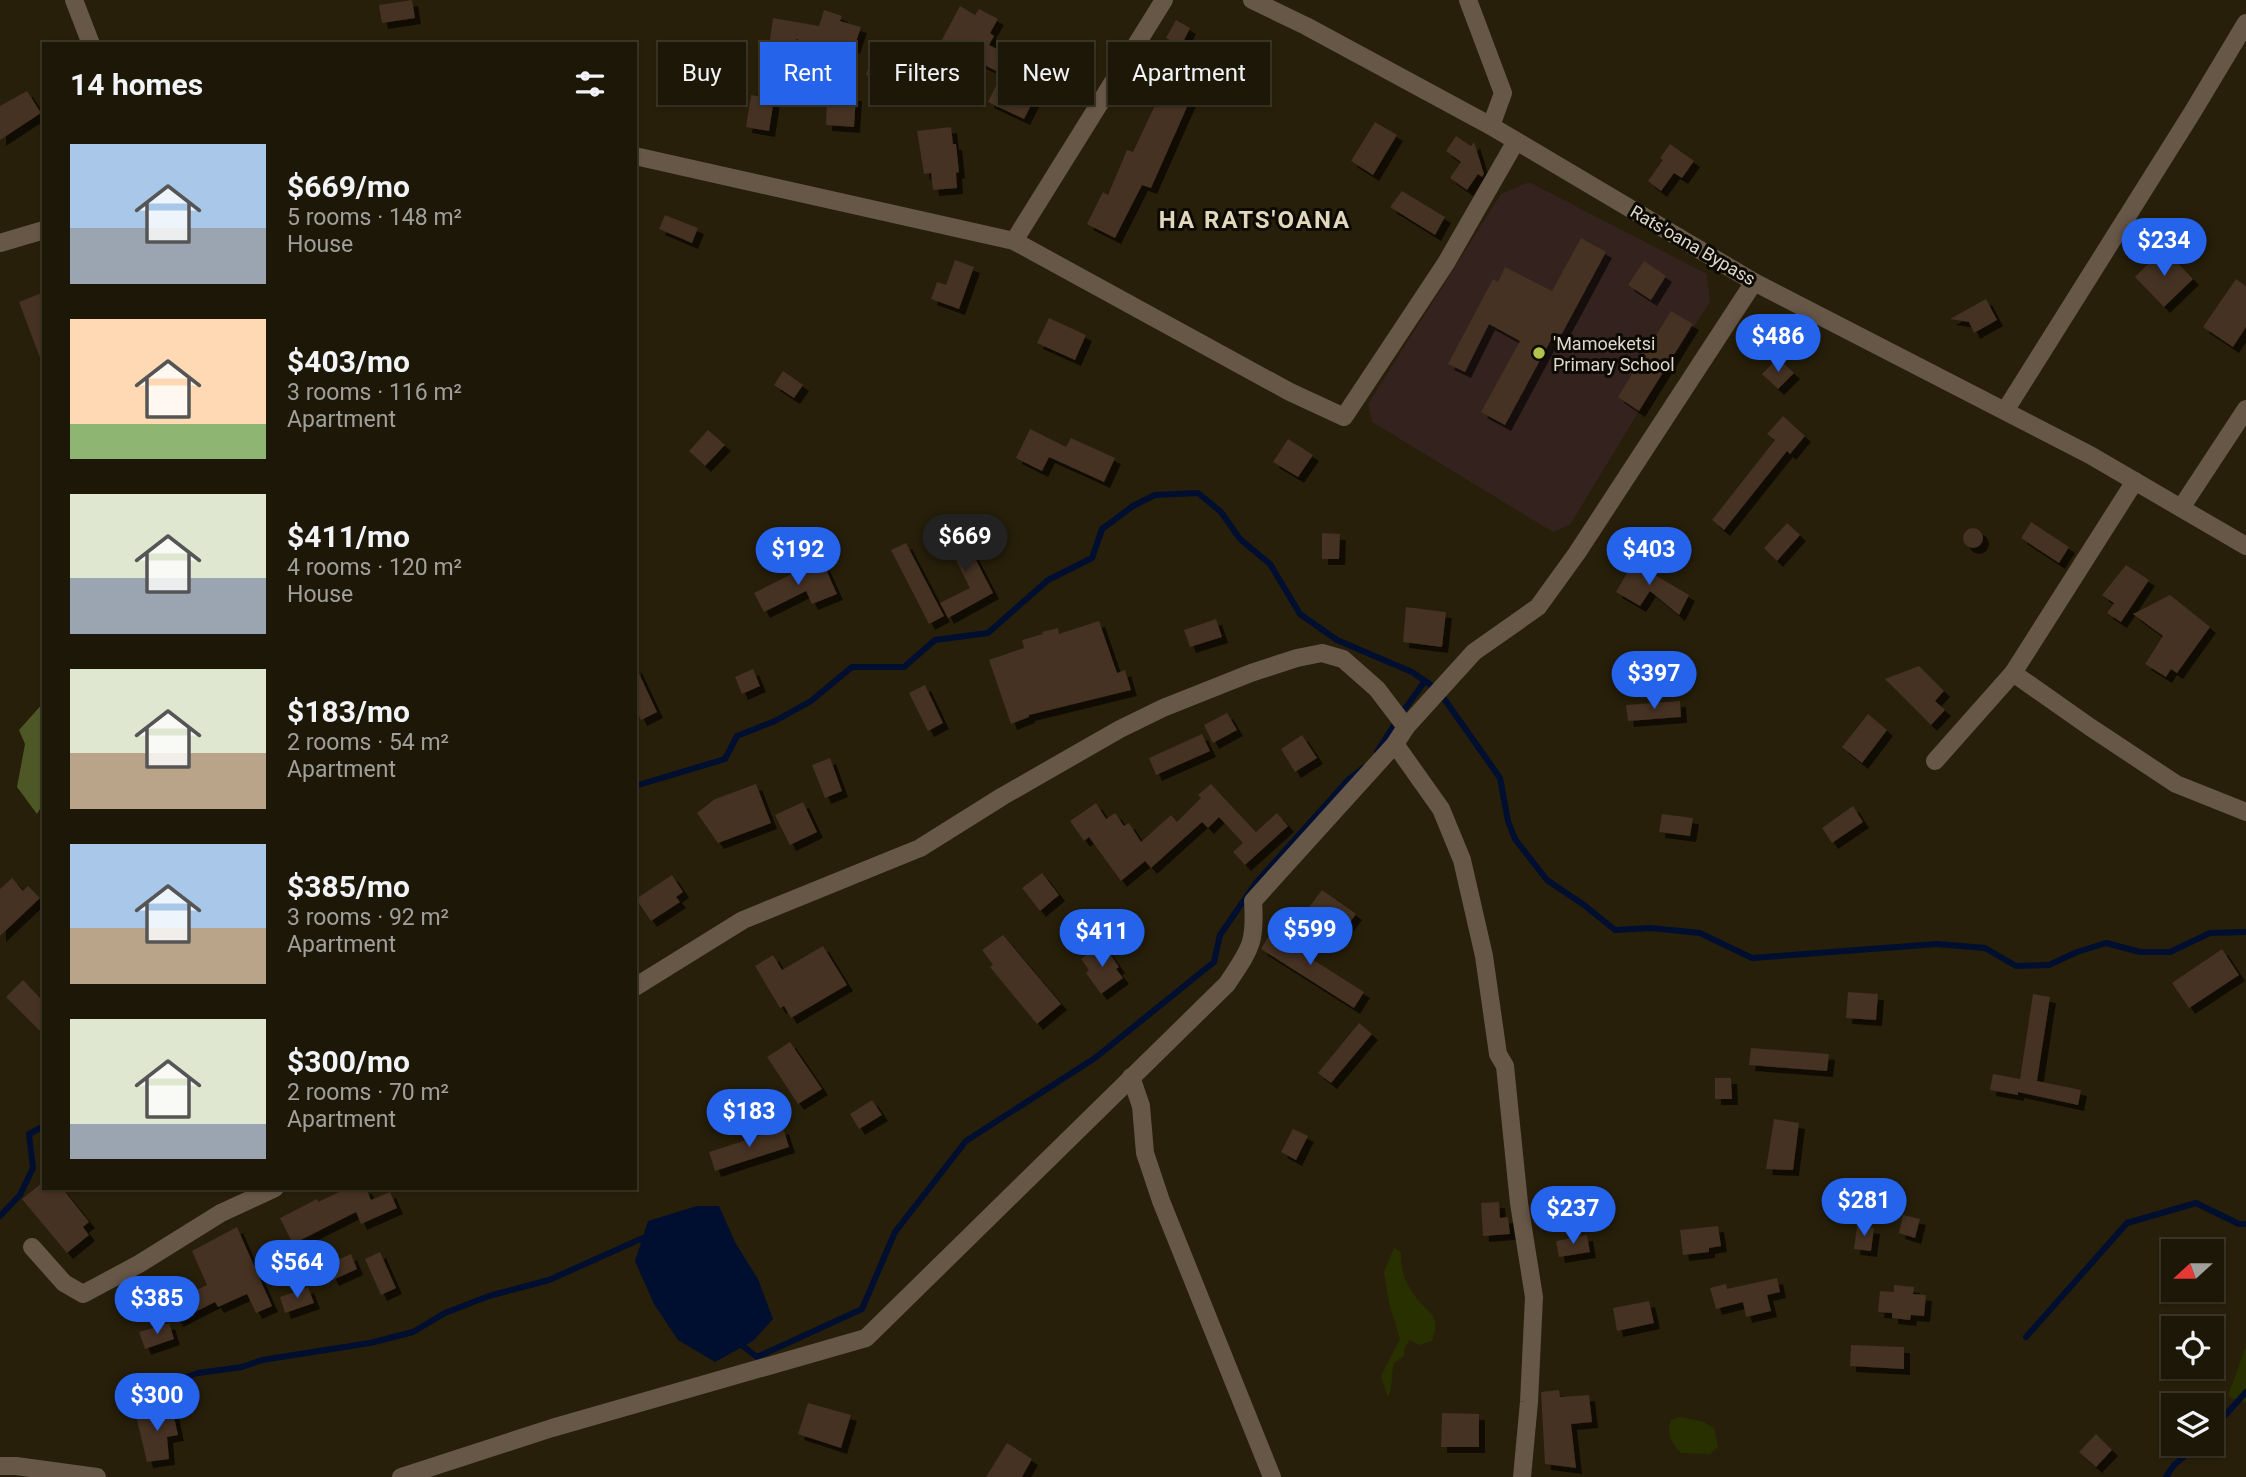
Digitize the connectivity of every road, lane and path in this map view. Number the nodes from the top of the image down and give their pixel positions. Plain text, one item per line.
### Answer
1 (74, 0) edge
2 (1164, 0) edge
3 (1252, 0) edge
4 (1468, 0) edge
5 (2246, 23) edge
6 (90, 42) edge
7 (1491, 126) junction
8 (1516, 141) junction
9 (637, 156) edge
10 (42, 231) edge
11 (1014, 241) junction
12 (0, 243) edge
13 (1754, 282) junction
14 (2246, 409) edge
15 (2005, 411) junction
16 (2135, 481) junction
17 (2181, 508) junction
18 (2246, 546) edge
19 (2013, 673) junction
20 (1406, 727) junction
21 (1395, 744) junction
22 (1935, 761) dead end
23 (2246, 812) edge
24 (637, 986) edge
25 (1131, 1077) junction
26 (271, 1190) edge
27 (32, 1247) dead end
28 (0, 1466) edge
29 (97, 1477) edge
30 (401, 1477) edge
31 (1272, 1477) edge
32 (1522, 1477) edge

1 - 6 street
2 - 11 street
3 - 7 street, Rats'oana Bypass
4 - 7 street
5 - 15 street
7 - 8 street, Rats'oana Bypass
8 - 11 street
8 - 13 street, Rats'oana Bypass
9 - 11 street
10 - 12 street
13 - 15 street, Rats'oana Bypass
13 - 20 street
14 - 17 street
15 - 16 street, Rats'oana Bypass
16 - 17 street, Rats'oana Bypass
16 - 19 street
17 - 18 street, Rats'oana Bypass
19 - 22 street
19 - 23 street
20 - 21 street
20 - 24 street
21 - 25 street
21 - 32 street
25 - 30 street
25 - 31 street
26 - 27 street
28 - 29 street

